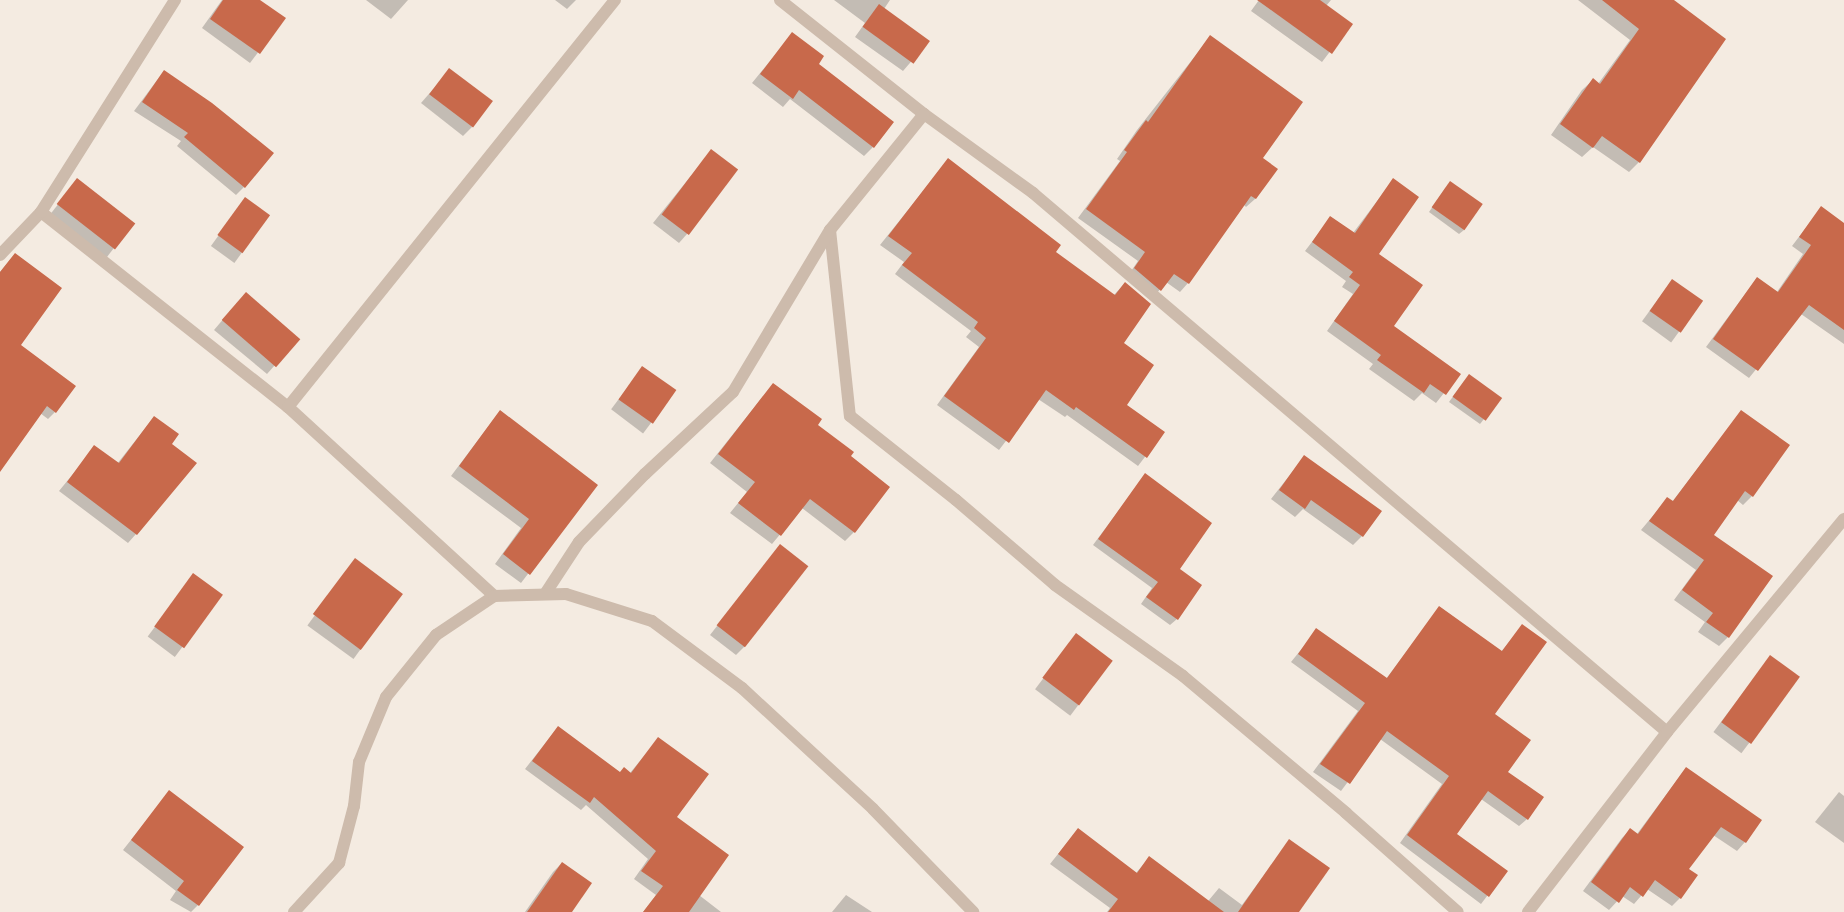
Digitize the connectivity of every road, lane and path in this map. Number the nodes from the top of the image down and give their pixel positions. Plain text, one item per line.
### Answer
1 (175, 0) edge
2 (615, 0) edge
3 (780, 0) edge
4 (924, 114) junction
5 (41, 212) junction
6 (830, 230) junction
7 (0, 255) edge
8 (288, 407) junction
9 (1844, 519) edge
10 (545, 594) junction
11 (494, 596) junction
12 (1668, 732) junction
13 (294, 912) edge
14 (973, 912) edge
15 (1458, 912) edge
16 (1528, 912) edge

1 - 5 street
2 - 8 street
3 - 4 street
4 - 6 street
4 - 12 street
5 - 7 street
5 - 8 street
6 - 10 street
6 - 15 street
8 - 11 street
9 - 12 street
10 - 11 street
10 - 14 street
11 - 13 street
12 - 16 street

